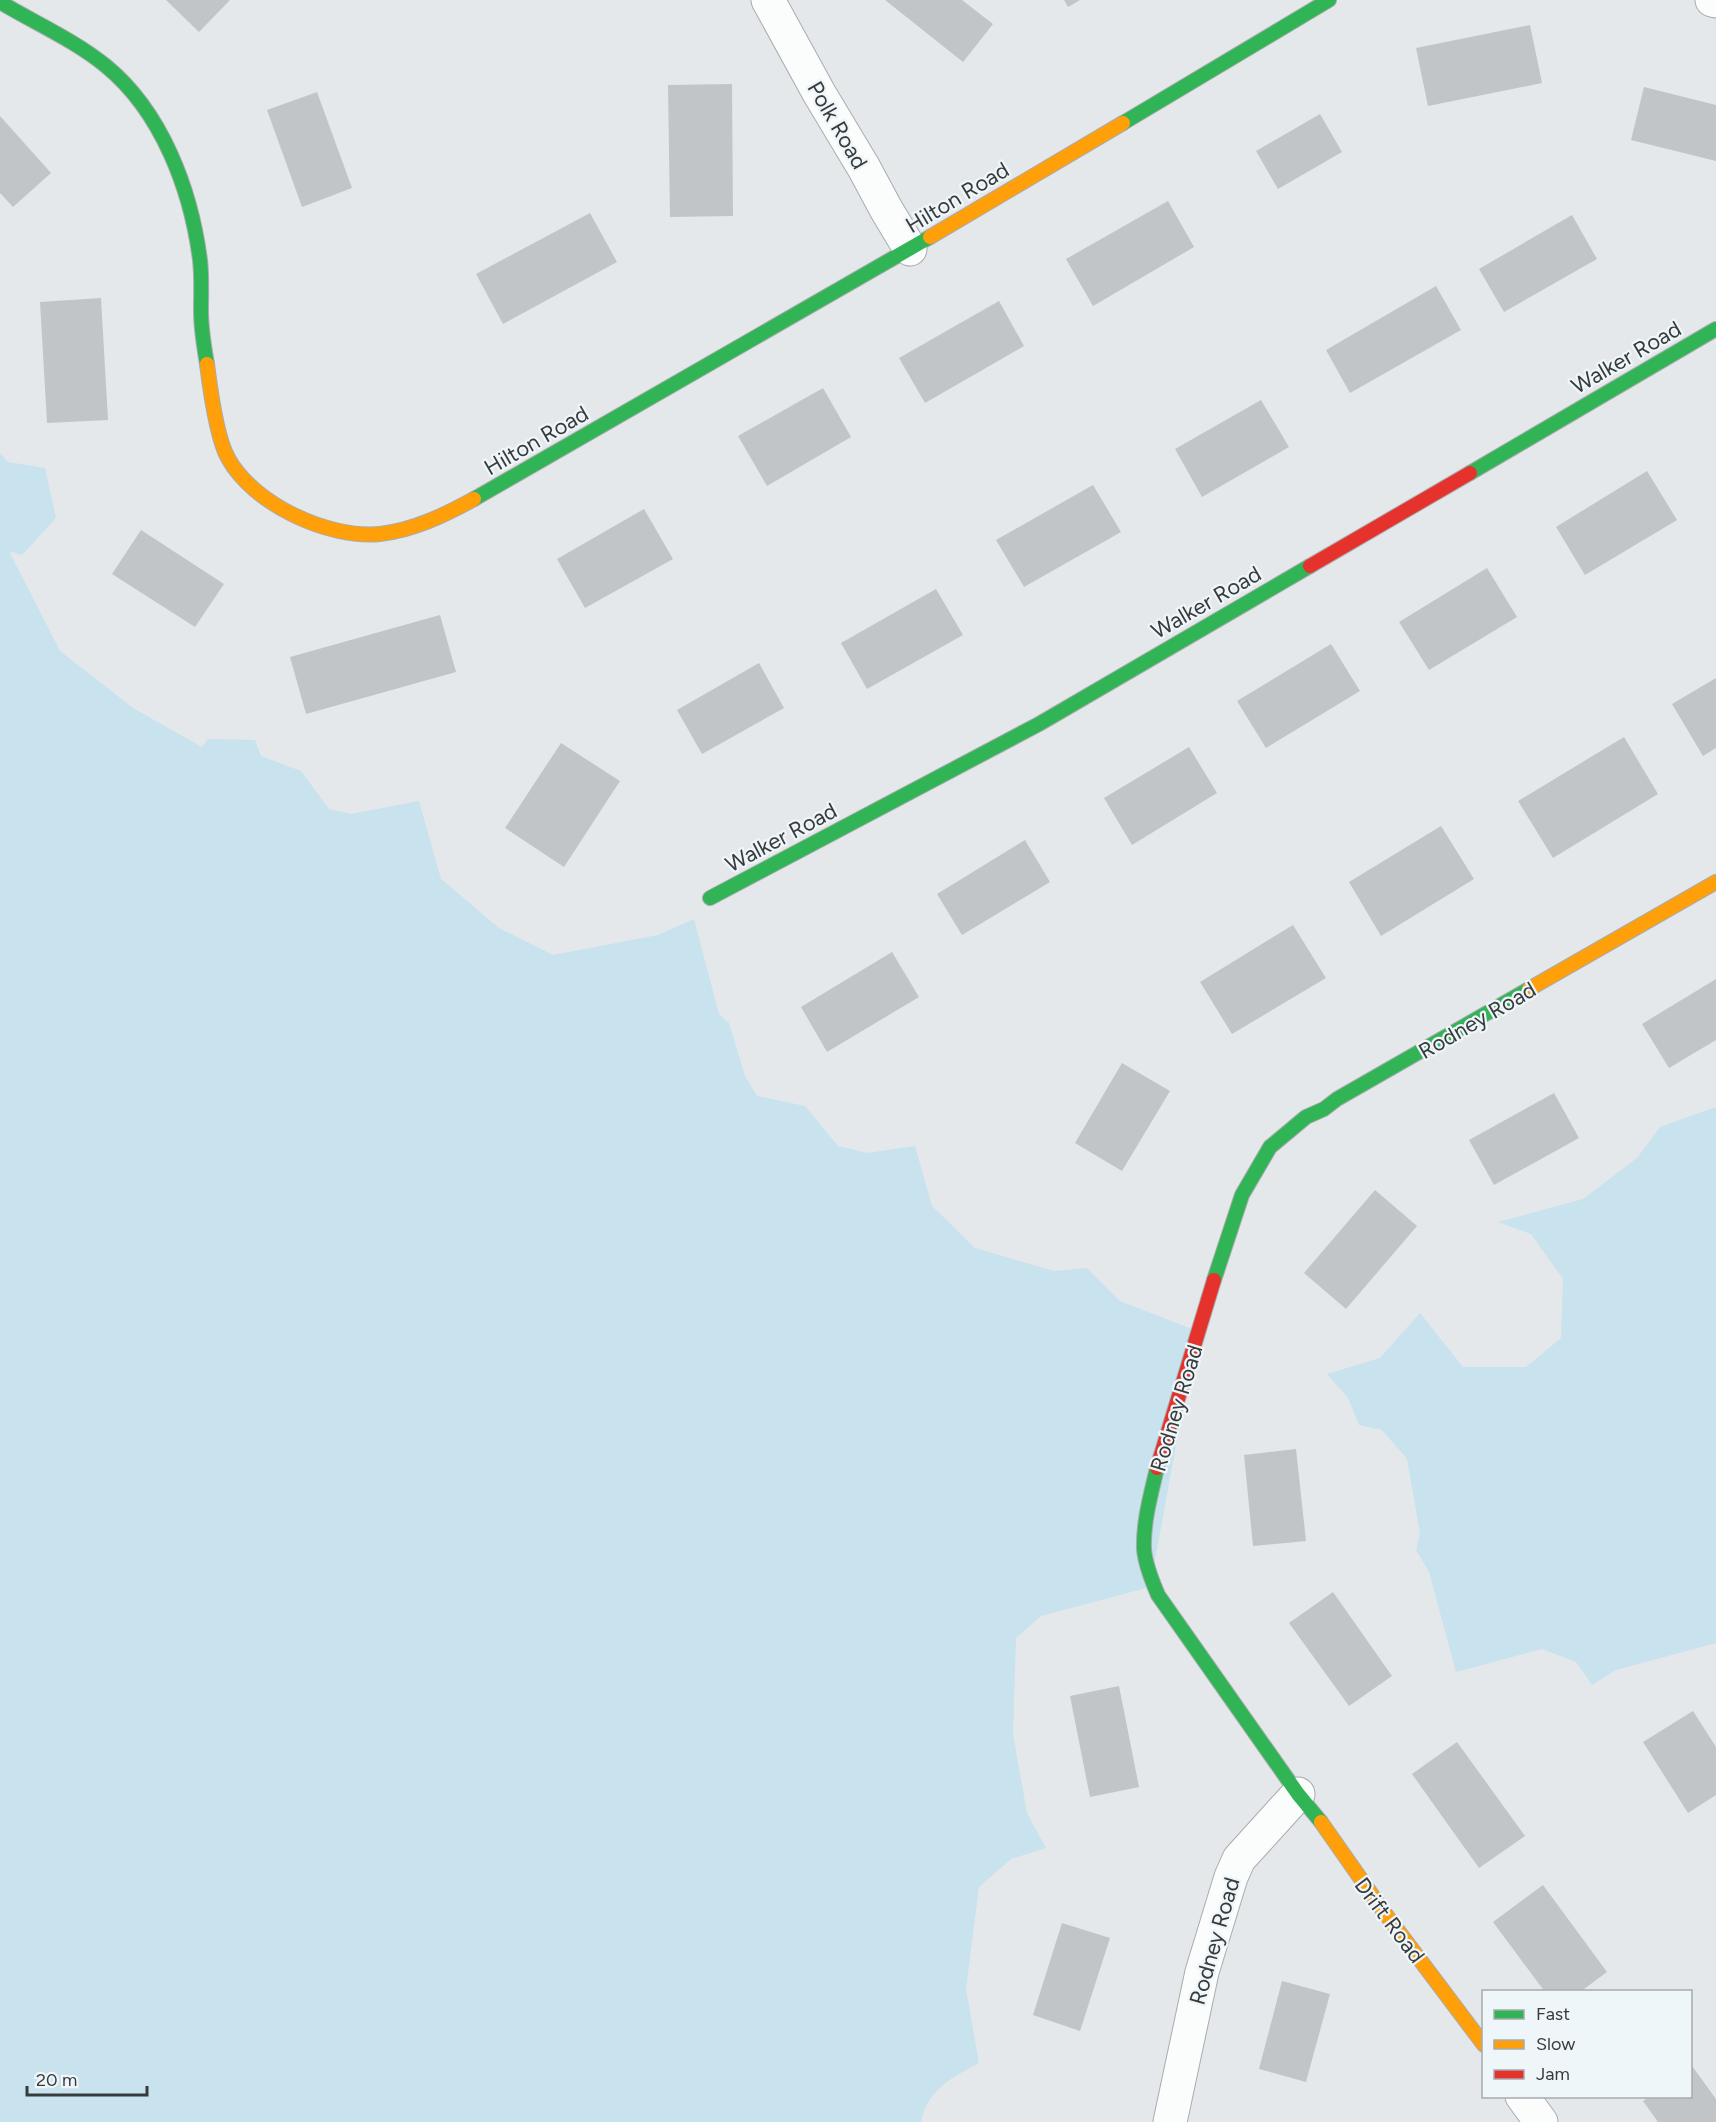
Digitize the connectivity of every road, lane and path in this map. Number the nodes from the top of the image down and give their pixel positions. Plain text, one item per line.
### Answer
1 (768, 0) edge
2 (1329, 0) edge
3 (0, 2) edge
4 (910, 249) junction
5 (1716, 329) edge
6 (1716, 882) edge
7 (710, 898) dead end
8 (1298, 1794) junction
9 (1482, 2042) edge
10 (1523, 2098) edge
11 (1170, 2122) edge
12 (1541, 2122) edge

1 - 4 street, Polk Road
2 - 4 street, Hilton Road
3 - 4 street, Hilton Road
5 - 7 street, Walker Road
6 - 8 street, Rodney Road
8 - 9 street, Drift Road
8 - 11 street, Rodney Road
10 - 12 street

